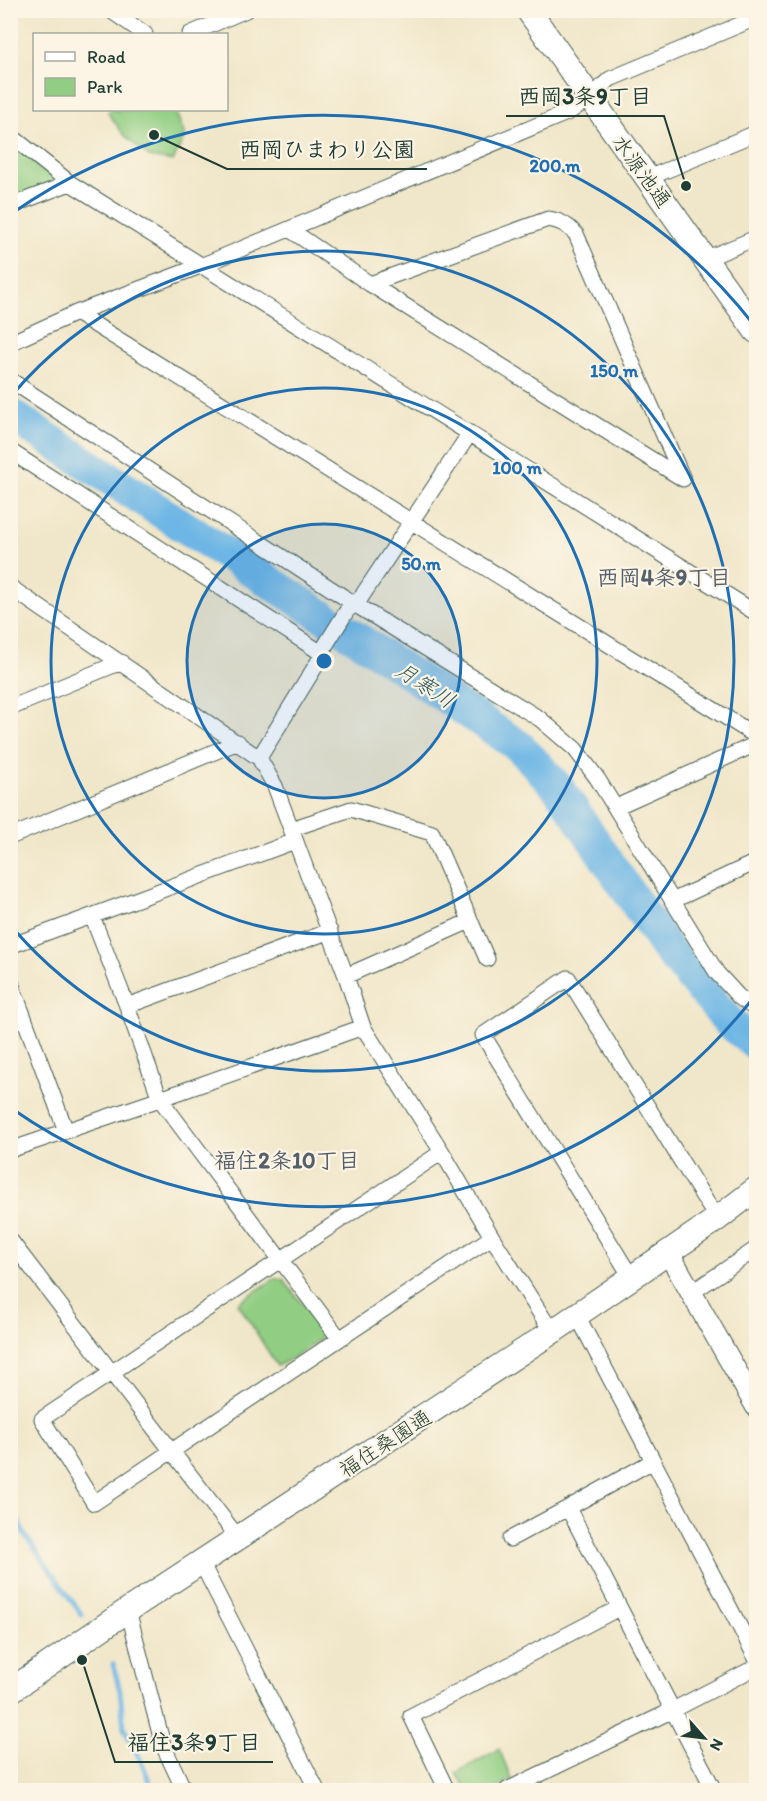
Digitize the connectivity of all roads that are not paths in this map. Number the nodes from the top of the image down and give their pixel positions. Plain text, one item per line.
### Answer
1 (110, 10) edge
2 (246, 10) edge
3 (528, 10) edge
4 (217, 16) edge
5 (756, 18) edge
6 (144, 33) edge
7 (192, 33) edge
8 (590, 98) junction
9 (756, 133) edge
10 (10, 135) edge
11 (648, 178) junction
12 (70, 183) junction
13 (10, 206) edge
14 (289, 229) junction
15 (756, 238) edge
16 (705, 259) junction
17 (203, 265) junction
18 (370, 284) junction
19 (76, 313) junction
20 (756, 331) edge
21 (10, 343) edge
22 (10, 380) edge
23 (470, 433) junction
24 (10, 451) edge
25 (412, 521) junction
26 (10, 587) edge
27 (352, 607) junction
28 (756, 614) edge
29 (324, 650) junction
30 (122, 662) junction
31 (10, 708) edge
32 (756, 736) edge
33 (238, 742) junction
34 (756, 744) edge
35 (259, 758) junction
36 (616, 807) junction
37 (293, 835) junction
38 (10, 837) edge
39 (756, 862) edge
40 (672, 901) junction
41 (92, 916) junction
42 (470, 921) junction
43 (330, 931) junction
44 (10, 946) edge
45 (487, 959) dead end
46 (346, 976) junction
47 (10, 980) edge
48 (127, 1006) junction
49 (756, 1009) edge
50 (363, 1027) junction
51 (160, 1100) junction
52 (66, 1131) junction
53 (10, 1150) edge
54 (442, 1152) junction
55 (756, 1189) edge
56 (717, 1219) junction
57 (492, 1237) junction
58 (10, 1240) edge
59 (756, 1249) edge
60 (668, 1252) junction
61 (280, 1259) junction
62 (631, 1277) junction
63 (691, 1293) junction
64 (577, 1315) junction
65 (552, 1332) junction
66 (339, 1338) junction
67 (113, 1372) junction
68 (756, 1406) edge
69 (172, 1450) junction
70 (653, 1461) junction
71 (568, 1508) junction
72 (239, 1539) junction
73 (510, 1539) dead end
74 (202, 1564) junction
75 (619, 1608) junction
76 (128, 1610) junction
77 (756, 1658) edge
78 (756, 1667) edge
79 (10, 1691) edge
80 (673, 1710) junction
81 (184, 1791) edge
82 (317, 1791) edge
83 (447, 1791) edge
84 (507, 1791) edge
85 (714, 1791) edge

1 - 6 street
2 - 4 street
3 - 8 main road, 水源池通
4 - 7 street
5 - 8 street
8 - 11 main road, 水源池通
8 - 14 street
9 - 11 street
10 - 12 street
11 - 16 main road, 水源池通
12 - 13 street
12 - 17 street
14 - 17 street
14 - 18 street
15 - 16 street
16 - 20 main road, 水源池通
17 - 19 street
17 - 23 street
18 - 18 street
19 - 21 street
19 - 25 street
22 - 27 street
23 - 25 street
23 - 28 street
24 - 29 street
25 - 27 street
25 - 32 street
26 - 30 street
27 - 29 street
27 - 36 street
29 - 35 street
30 - 31 street
30 - 33 street
33 - 35 street
33 - 38 street
34 - 36 street
35 - 37 street
36 - 40 street
37 - 41 street
37 - 42 street
37 - 43 street
39 - 40 street
40 - 49 street
41 - 44 street
41 - 48 street
42 - 45 street
42 - 46 street
43 - 46 street
43 - 48 street
46 - 50 street
47 - 52 street
48 - 51 street
50 - 51 street
50 - 54 street
51 - 52 street
51 - 61 street
52 - 53 street
54 - 57 street
54 - 61 street
55 - 56 main road, 福住桑園通
56 - 60 main road, 福住桑園通
56 - 62 street
57 - 65 street
57 - 66 street
58 - 67 street
59 - 63 street
60 - 62 main road, 福住桑園通
60 - 63 street
61 - 66 street
61 - 67 street
62 - 64 main road, 福住桑園通
63 - 68 street
64 - 65 main road, 福住桑園通
64 - 70 street
65 - 72 main road, 福住桑園通
66 - 69 street
67 - 69 street
67 - 69 street
69 - 72 street
70 - 71 street
70 - 77 street
71 - 73 street
71 - 75 street
72 - 74 main road, 福住桑園通
74 - 76 main road, 福住桑園通
74 - 82 street
75 - 80 street
75 - 83 street
76 - 79 main road, 福住桑園通
76 - 81 street
78 - 80 street
80 - 84 street
80 - 85 street

